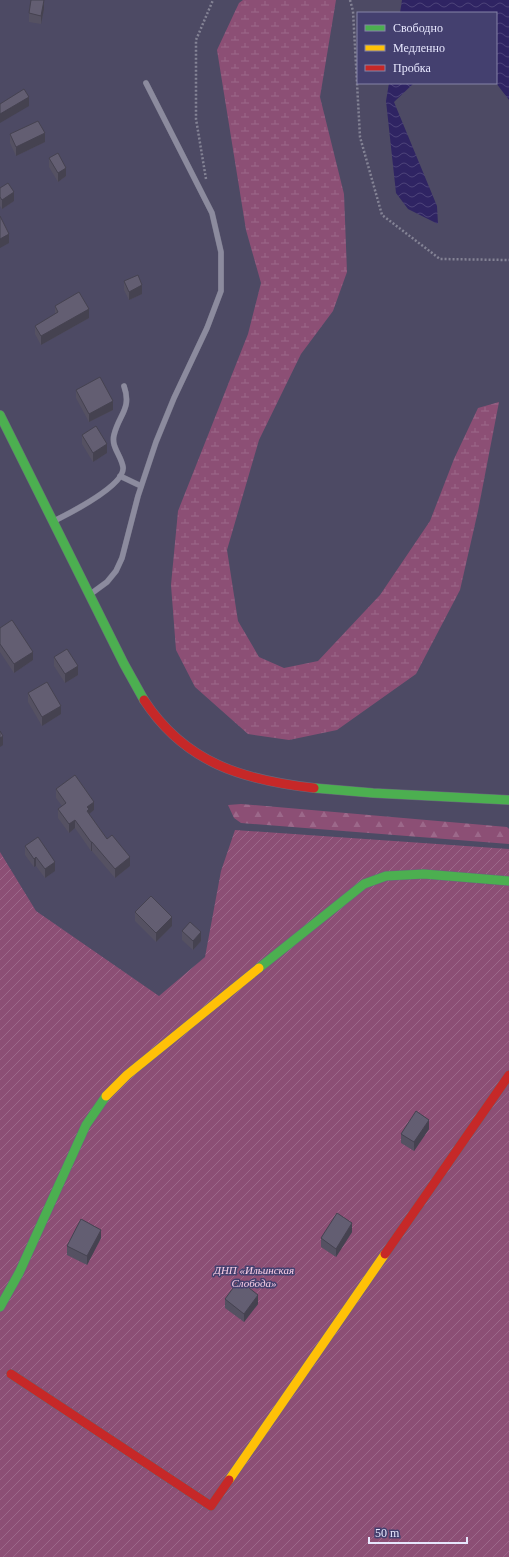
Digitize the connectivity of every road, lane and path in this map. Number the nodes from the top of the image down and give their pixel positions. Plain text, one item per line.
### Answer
1 (213, 0) edge
2 (350, 0) edge
3 (357, 82) edge
4 (146, 83) dead end
5 (357, 84) edge
6 (206, 182) dead end
7 (509, 260) edge
8 (124, 386) dead end
9 (0, 415) edge
10 (120, 476) junction
11 (141, 486) junction
12 (54, 521) junction
13 (90, 595) junction
14 (509, 800) edge
15 (509, 881) edge
16 (509, 1074) edge
17 (0, 1307) edge
18 (11, 1374) dead end

1 - 6 path
2 - 3 path
4 - 11 lane
5 - 7 path
8 - 10 lane
9 - 12 street
10 - 11 lane
10 - 12 lane
11 - 13 lane
12 - 13 street
13 - 14 street
15 - 17 street
16 - 18 street

